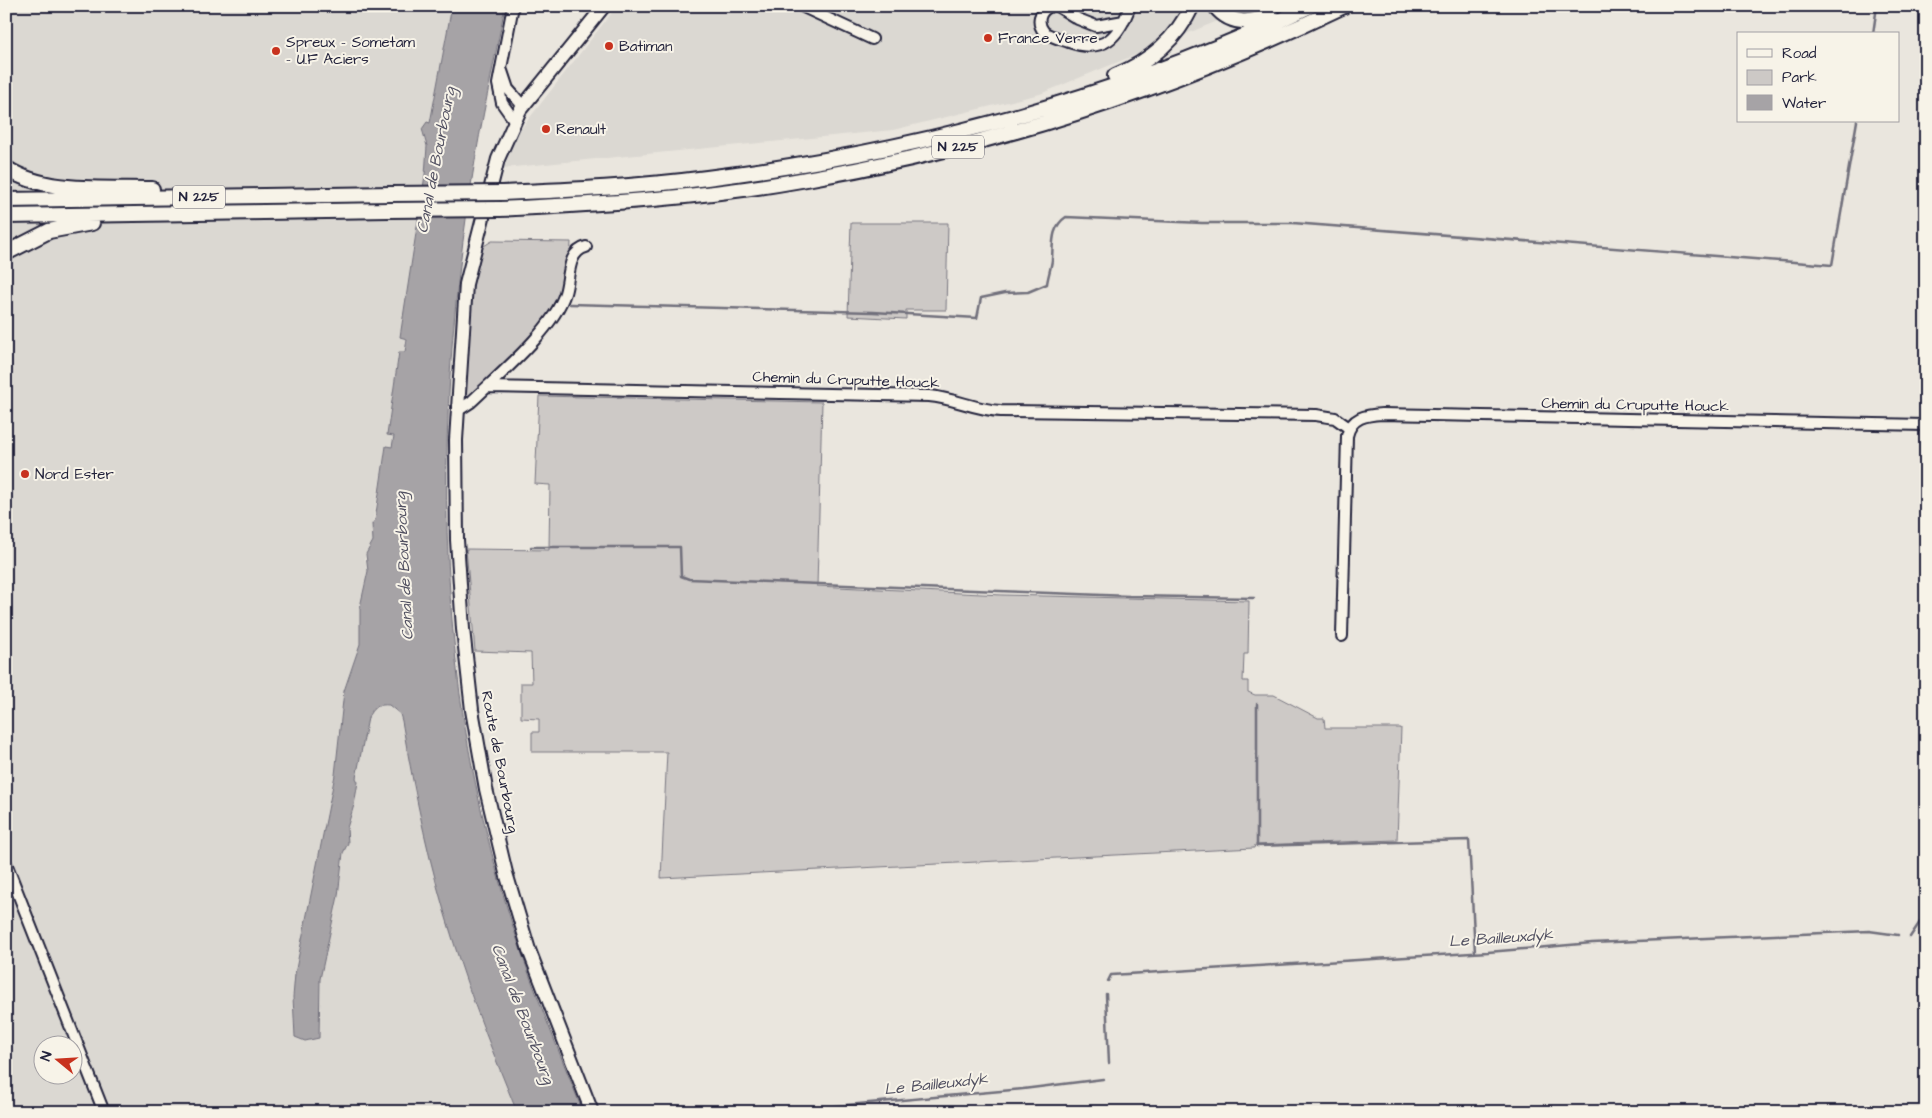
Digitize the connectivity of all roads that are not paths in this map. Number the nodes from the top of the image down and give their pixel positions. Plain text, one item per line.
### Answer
1 (513, 6) edge
2 (604, 6) edge
3 (801, 6) edge
4 (1051, 6) edge
5 (1057, 6) edge
6 (1130, 6) edge
7 (1192, 6) edge
8 (1215, 6) edge
9 (1294, 6) edge
10 (1310, 6) edge
11 (1344, 6) edge
12 (1124, 21) junction
13 (872, 38) dead end
14 (502, 63) junction
15 (523, 106) junction
16 (514, 120) junction
17 (1002, 120) junction
18 (6, 168) edge
19 (248, 196) junction
20 (6, 200) edge
21 (203, 213) junction
22 (6, 216) edge
23 (586, 247) dead end
24 (6, 253) edge
25 (487, 386) junction
26 (457, 406) junction
27 (1926, 425) edge
28 (1349, 428) junction
29 (1342, 636) dead end
30 (6, 864) edge
31 (104, 1112) edge
32 (592, 1112) edge

1 - 14 street
2 - 15 main road, Route de Bourbourg
3 - 13 street
4 - 12 street
5 - 12 street
6 - 12 street
7 - 17 highway
8 - 9 highway
10 - 17 highway, N 225
11 - 21 highway, N 225, bridge
14 - 15 street
14 - 16 street
15 - 16 main road, Route de Bourbourg
16 - 26 main road, Route de Bourbourg
17 - 19 highway, N 225, bridge
18 - 19 highway
19 - 20 highway, N 225
21 - 22 highway, N 225
21 - 24 highway
23 - 25 street
25 - 26 street
25 - 28 street, Chemin du Cruputte Houck
26 - 32 main road, Route de Bourbourg
27 - 28 street, Chemin du Cruputte Houck
28 - 29 street
30 - 31 street

